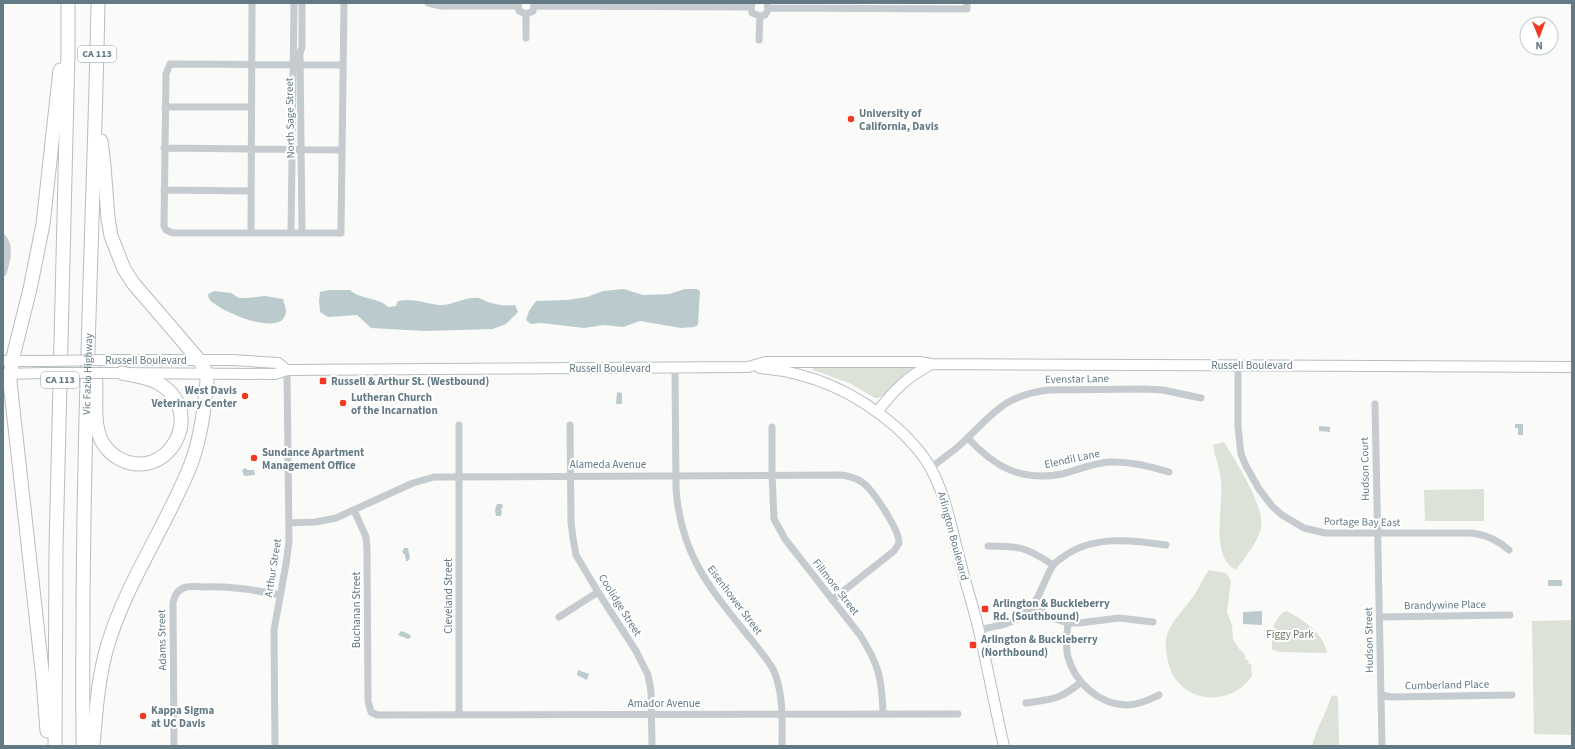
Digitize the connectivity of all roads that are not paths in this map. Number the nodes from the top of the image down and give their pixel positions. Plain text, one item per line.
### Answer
1 (98, 3) edge
2 (252, 3) edge
3 (294, 3) edge
4 (302, 3) edge
5 (344, 3) edge
6 (428, 3) edge
7 (518, 4) edge
8 (534, 5) edge
9 (751, 5) edge
10 (767, 5) edge
11 (967, 6) edge
12 (68, 9) edge
13 (526, 14) junction
14 (760, 16) junction
15 (526, 38) dead end
16 (759, 40) dead end
17 (252, 64) junction
18 (297, 64) junction
19 (343, 65) junction
20 (96, 104) junction
21 (165, 107) junction
22 (251, 107) junction
23 (164, 148) junction
24 (251, 149) junction
25 (292, 149) junction
26 (302, 149) junction
27 (342, 150) junction
28 (164, 190) junction
29 (250, 191) junction
30 (251, 233) junction
31 (291, 233) junction
32 (302, 233) junction
33 (3, 238) edge
34 (3, 274) edge
35 (88, 317) junction
36 (199, 360) junction
37 (932, 364) junction
38 (1238, 365) junction
39 (675, 367) junction
40 (748, 367) junction
41 (1572, 367) edge
42 (7, 368) edge
43 (287, 370) junction
44 (206, 372) junction
45 (116, 373) junction
46 (1201, 398) dead end
47 (1374, 404) dead end
48 (878, 411) junction
49 (570, 424) dead end
50 (459, 425) dead end
51 (772, 427) dead end
52 (968, 438) junction
53 (931, 468) junction
54 (1169, 472) dead end
55 (772, 474) junction
56 (676, 475) junction
57 (571, 476) junction
58 (459, 477) junction
59 (354, 510) junction
60 (289, 523) junction
61 (1378, 534) junction
62 (1166, 545) dead end
63 (988, 546) dead end
64 (1509, 550) dead end
65 (1053, 565) junction
66 (598, 592) junction
67 (280, 595) junction
68 (832, 600) junction
69 (1033, 606) junction
70 (1510, 615) dead end
71 (559, 617) dead end
72 (1380, 617) junction
73 (1153, 622) dead end
74 (1068, 623) junction
75 (979, 630) junction
76 (1081, 682) junction
77 (1512, 694) dead end
78 (1159, 695) dead end
79 (1382, 695) junction
80 (1026, 703) dead end
81 (371, 712) joint
82 (782, 713) junction
83 (652, 714) junction
84 (883, 714) junction
85 (958, 714) dead end
86 (459, 715) junction
87 (47, 746) edge
88 (55, 746) edge
89 (83, 746) edge
90 (93, 746) edge
91 (174, 746) edge
92 (275, 746) edge
93 (652, 746) edge
94 (782, 746) edge
95 (1004, 746) edge
96 (1382, 746) edge

1 - 20 highway, Vic Fazio Highway / CA 113
2 - 17 street
3 - 18 street, North Sage Street
4 - 18 street, North Sage Street
5 - 19 street
6 - 7 street
7 - 13 street
8 - 9 street
8 - 13 street
9 - 14 street
10 - 11 street
10 - 14 street
12 - 42 highway
12 - 88 highway, CA 113
13 - 15 street
14 - 16 street
17 - 18 street
17 - 21 street
17 - 22 street
18 - 19 street
18 - 25 street, North Sage Street
18 - 26 street, North Sage Street
19 - 27 street
20 - 35 highway, Vic Fazio Highway / CA 113
20 - 36 highway
21 - 22 street
21 - 23 street
22 - 24 street
23 - 24 street
23 - 28 street
24 - 25 street
24 - 29 street
25 - 26 street
25 - 31 street, North Sage Street
26 - 27 street
26 - 32 street, North Sage Street
27 - 32 street
28 - 29 street
28 - 30 street
29 - 30 street
30 - 31 street
31 - 32 street
33 - 34 street
35 - 45 highway
35 - 89 highway, Vic Fazio Highway / CA 113
36 - 42 main road, Russell Boulevard, bridge
36 - 43 main road, Russell Boulevard
36 - 44 highway
37 - 38 main road, Russell Boulevard
37 - 40 main road, Russell Boulevard
37 - 48 main road
38 - 41 main road, Russell Boulevard
38 - 61 street, Portage Bay East
39 - 40 main road, Russell Boulevard
39 - 43 main road, Russell Boulevard
39 - 56 street, Eisenhower Street
40 - 48 main road, Arlington Boulevard
42 - 45 main road, Russell Boulevard, bridge
42 - 87 highway
43 - 44 main road, Russell Boulevard
43 - 60 street, Arthur Street
44 - 45 main road, Russell Boulevard
44 - 90 highway
46 - 52 street, Evenstar Lane
47 - 61 street, Hudson Court
48 - 53 main road, Arlington Boulevard
49 - 57 street, Coolidge Street
50 - 58 street, Cleveland Street
51 - 55 street, Fillmore Street
52 - 53 street, Evenstar Lane
52 - 54 street, Elendil Lane
53 - 75 main road, Arlington Boulevard
55 - 56 street, Alameda Avenue
55 - 68 street, Fillmore Street
55 - 68 street, Alameda Avenue
56 - 57 street, Alameda Avenue
56 - 82 street, Eisenhower Street
57 - 58 street, Alameda Avenue
57 - 66 street, Coolidge Street
58 - 59 street, Alameda Avenue
58 - 86 street, Cleveland Street
59 - 60 street, Alameda Avenue
59 - 81 street, Buchanan Street
60 - 67 street, Arthur Street
61 - 64 street, Portage Bay East
61 - 72 street, Hudson Street
62 - 65 street
63 - 65 street
65 - 69 street
66 - 71 street
66 - 83 street, Coolidge Street
67 - 91 street, Adams Street
67 - 92 street, Arthur Street
68 - 84 street, Fillmore Street
69 - 74 street
69 - 75 street
70 - 72 street, Brandywine Place
72 - 79 street, Hudson Street
73 - 74 street
74 - 76 street
75 - 95 main road, Arlington Boulevard
76 - 78 street
76 - 80 street
77 - 79 street, Cumberland Place
79 - 96 street, Hudson Street
81 - 86 street, Amador Avenue
82 - 83 street, Amador Avenue
82 - 84 street, Amador Avenue
82 - 94 street, Eisenhower Street
83 - 86 street, Amador Avenue
83 - 93 street, Coolidge Street
84 - 85 street, Amador Avenue

